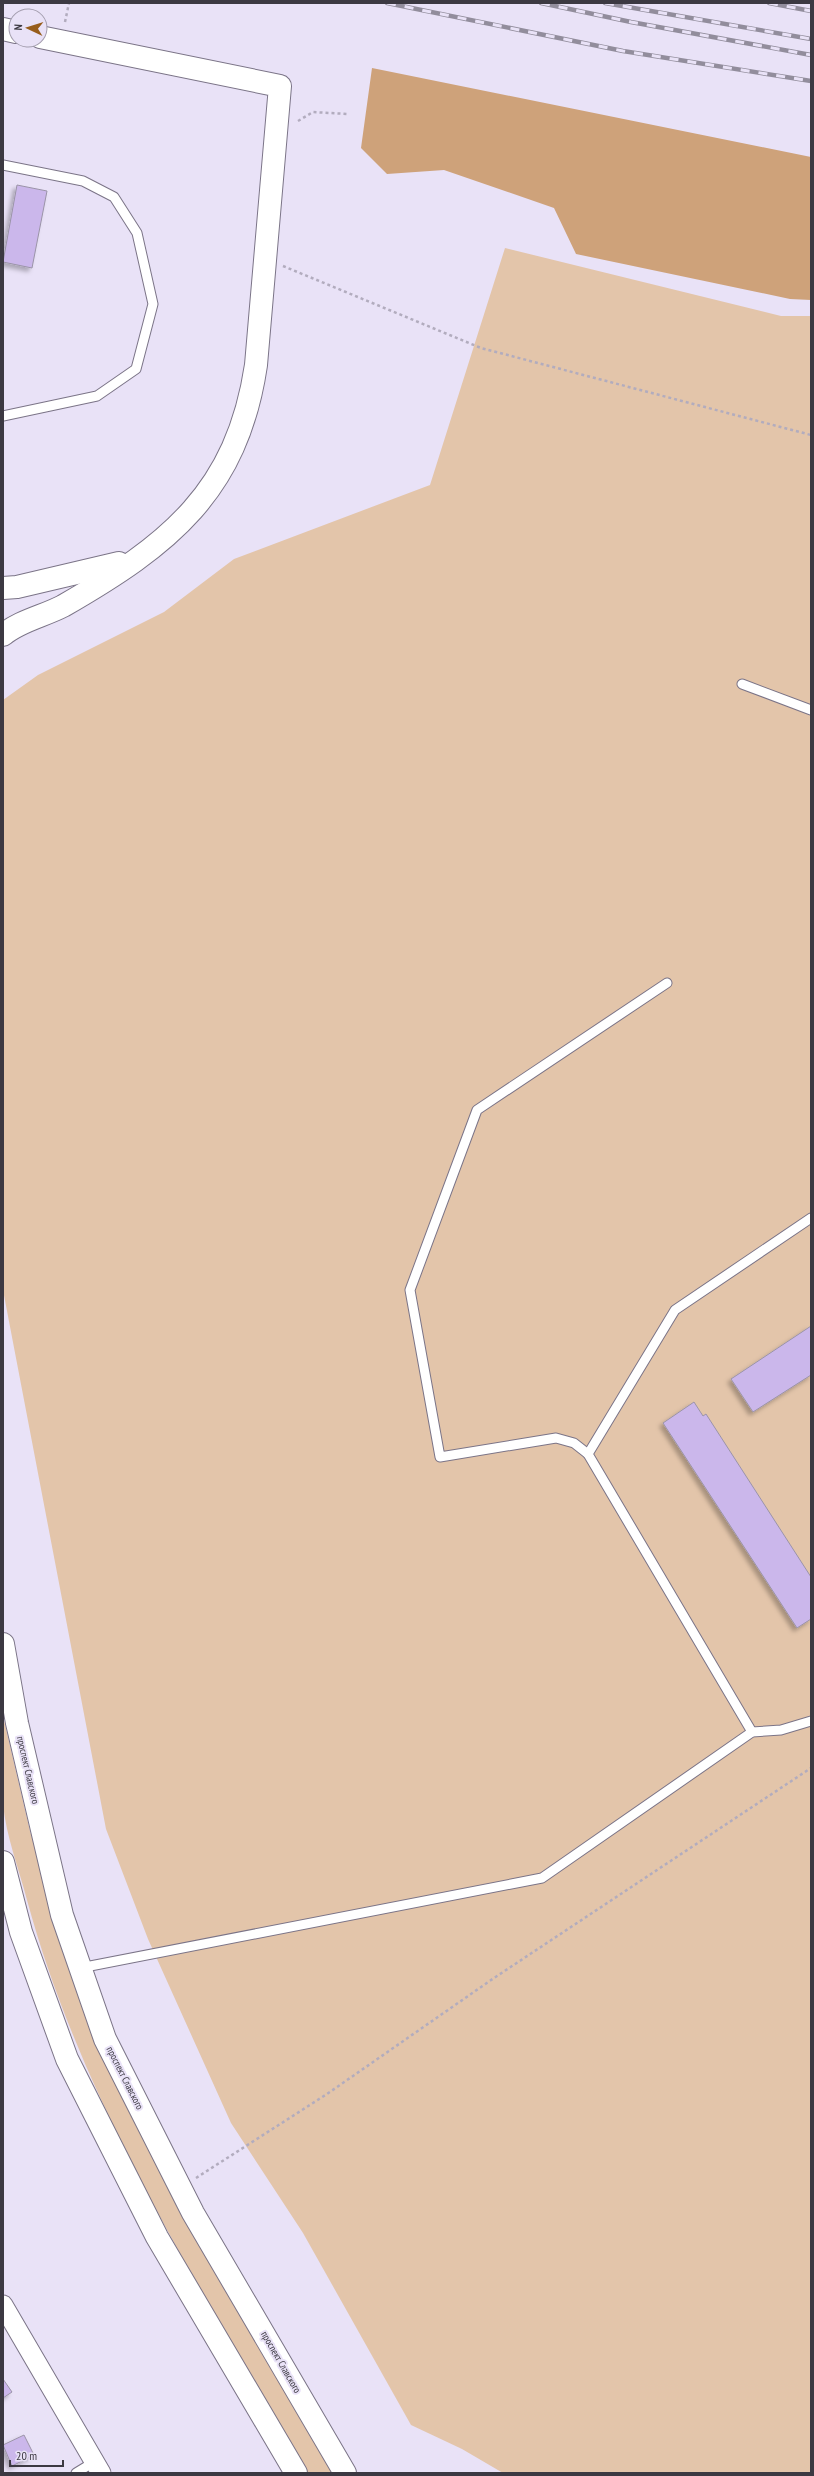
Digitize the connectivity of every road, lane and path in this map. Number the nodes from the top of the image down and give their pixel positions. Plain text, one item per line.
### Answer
1 (68, 3) edge
2 (63, 34) junction
3 (48, 36) edge
4 (347, 114) dead end
5 (295, 124) dead end
6 (3, 165) edge
7 (275, 263) dead end
8 (3, 416) edge
9 (811, 435) edge
10 (136, 558) junction
11 (3, 588) edge
12 (3, 635) edge
13 (742, 684) dead end
14 (811, 710) edge
15 (667, 983) dead end
16 (811, 1218) edge
17 (588, 1454) junction
18 (3, 1644) edge
19 (811, 1721) edge
20 (752, 1732) junction
21 (811, 1768) edge
22 (3, 1862) edge
23 (80, 1968) junction
24 (180, 2188) junction
25 (3, 2305) edge
26 (97, 2467) edge
27 (76, 2473) edge
28 (296, 2473) edge
29 (345, 2473) edge

1 - 2 path
2 - 3 main road
2 - 10 main road
4 - 5 path
6 - 8 lane
7 - 9 path
10 - 11 main road
10 - 12 main road
13 - 14 lane
15 - 17 lane
16 - 17 lane
17 - 20 lane
18 - 23 main road, проспект Славского
19 - 20 lane
20 - 23 lane
21 - 24 path
22 - 28 main road
23 - 24 main road, проспект Славского
24 - 29 main road, проспект Славского
25 - 26 street
26 - 27 lane

